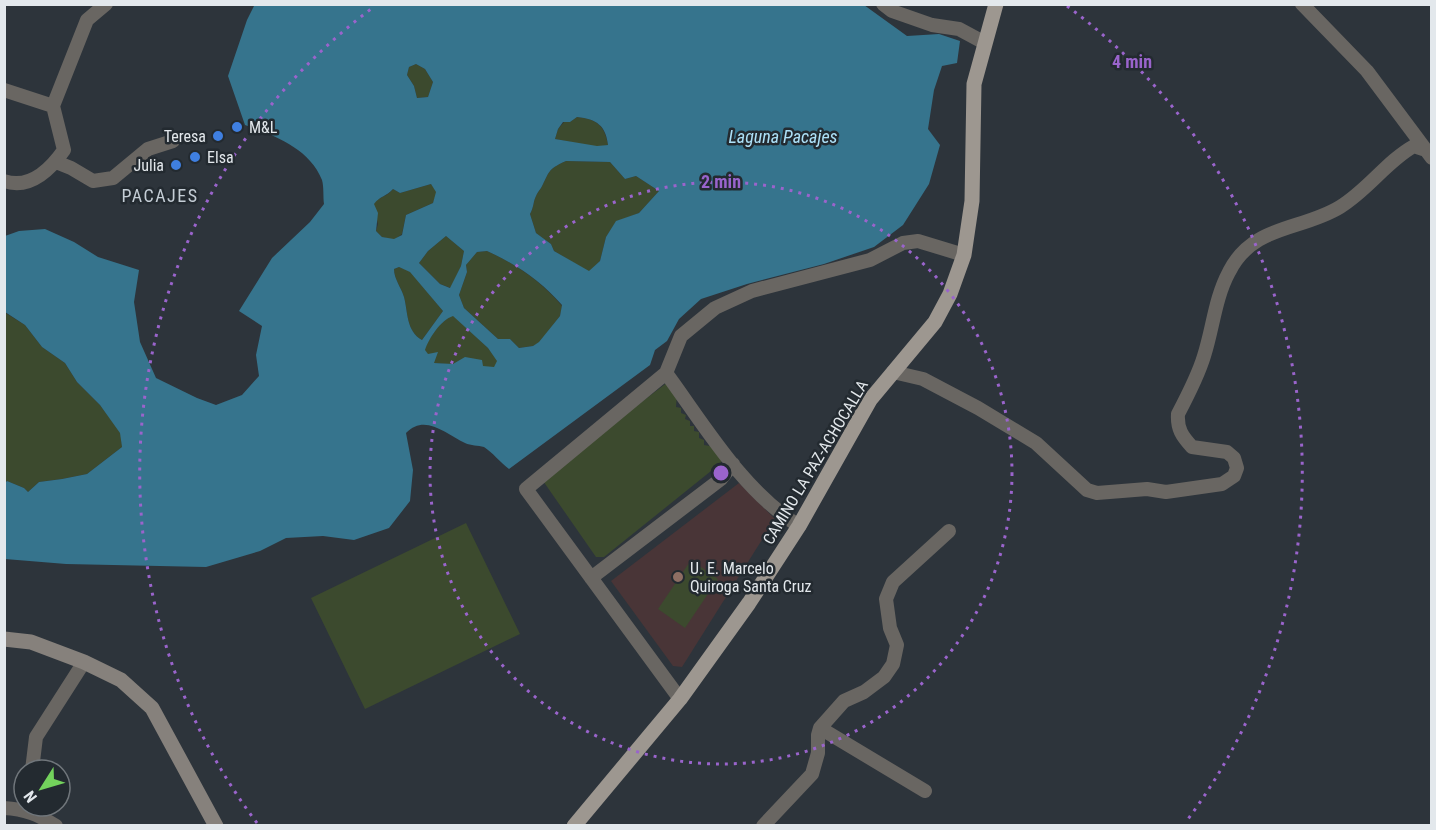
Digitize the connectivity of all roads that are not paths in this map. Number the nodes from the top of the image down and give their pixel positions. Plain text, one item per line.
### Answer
1 (106, 4) edge
2 (884, 4) edge
3 (996, 4) edge
4 (1302, 4) edge
5 (985, 43) junction
6 (4, 90) edge
7 (53, 106) junction
8 (173, 141) dead end
9 (1427, 153) edge
10 (56, 162) junction
11 (4, 181) edge
12 (964, 255) junction
13 (892, 372) junction
14 (666, 373) junction
15 (733, 464) junction
16 (799, 526) junction
17 (949, 531) dead end
18 (591, 578) junction
19 (4, 639) edge
20 (84, 662) junction
21 (680, 699) junction
22 (820, 728) junction
23 (33, 758) edge
24 (925, 791) dead end
25 (216, 825) edge
26 (574, 825) edge
27 (763, 825) edge

1 - 7 street
2 - 5 street
3 - 5 main road, CAMINO LA PAZ-ACHOCALLA
4 - 9 street
5 - 12 main road, CAMINO LA PAZ-ACHOCALLA
6 - 7 street
7 - 10 street
8 - 10 street
9 - 13 street
10 - 11 street
12 - 13 main road, CAMINO LA PAZ-ACHOCALLA
12 - 14 street
13 - 16 main road, CAMINO LA PAZ-ACHOCALLA
14 - 15 street
14 - 18 street
15 - 16 street
15 - 18 street
16 - 21 main road, CAMINO LA PAZ-ACHOCALLA
17 - 22 street
18 - 21 street
19 - 20 main road
20 - 23 street
20 - 25 main road
21 - 26 main road, CAMINO LA PAZ-ACHOCALLA
22 - 24 street
22 - 27 street

